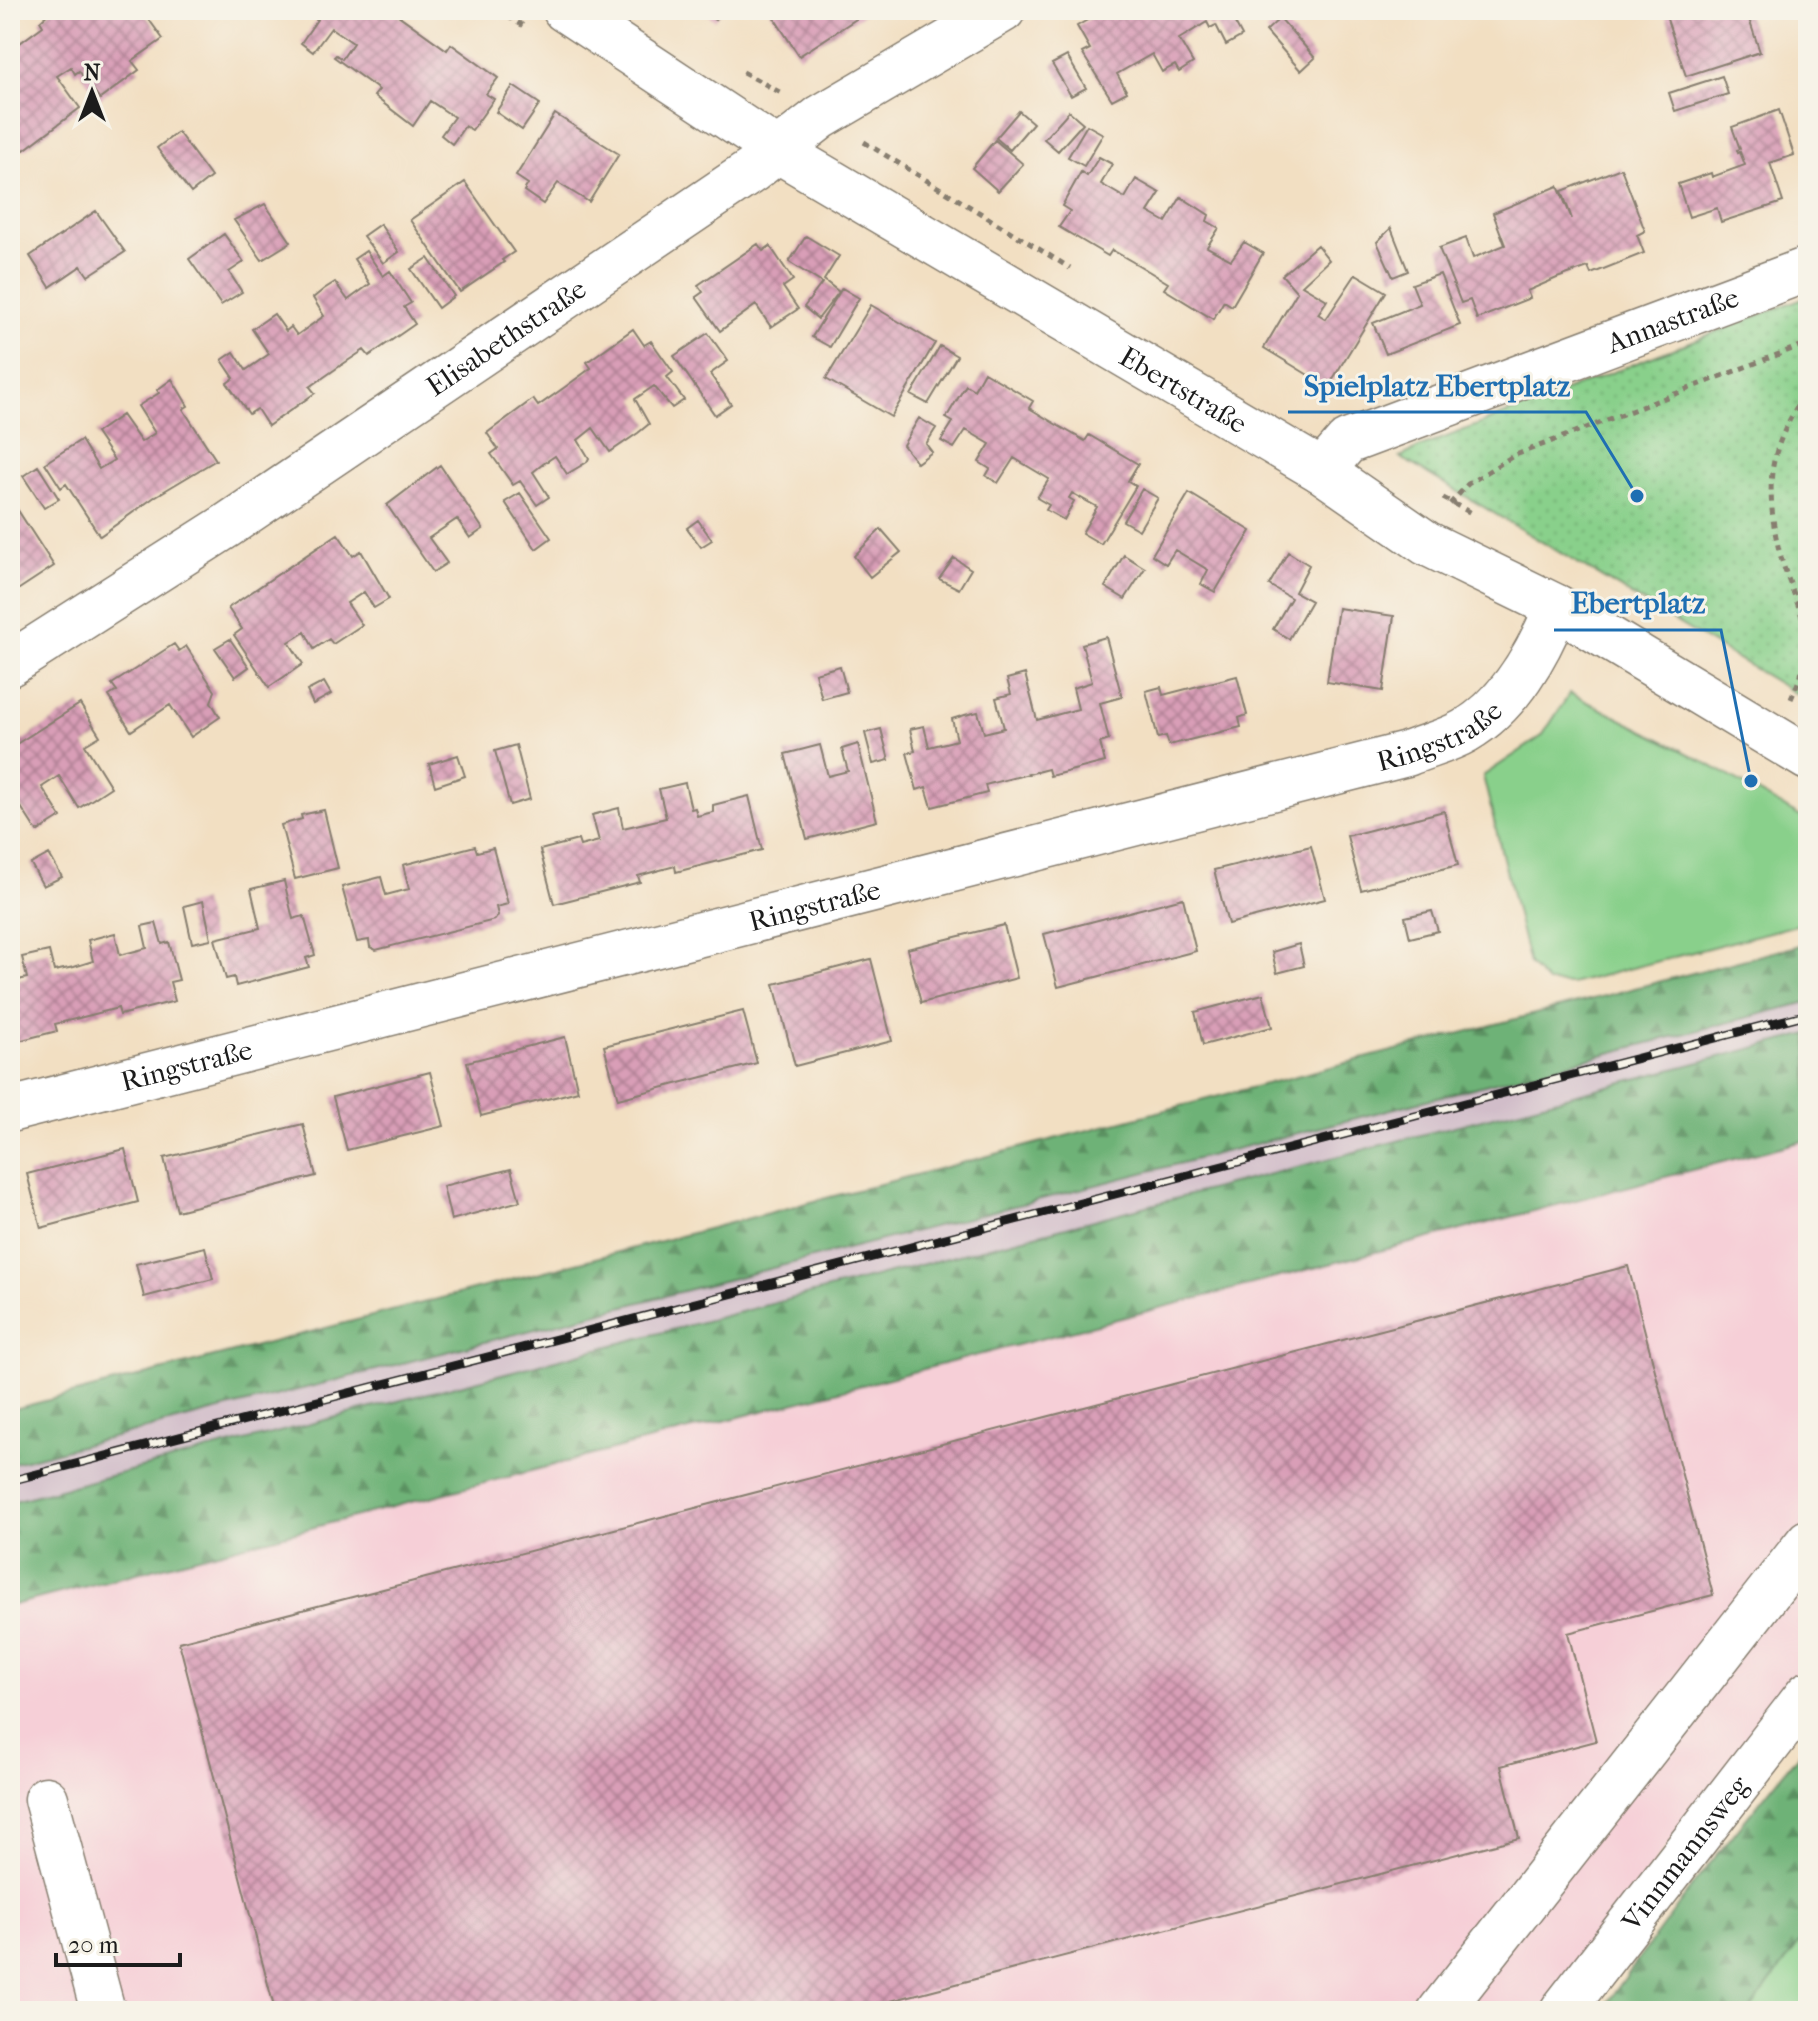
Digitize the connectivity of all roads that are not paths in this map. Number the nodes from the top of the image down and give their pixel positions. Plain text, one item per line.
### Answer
1 (565, 10) edge
2 (1003, 10) edge
3 (777, 150) junction
4 (1808, 269) edge
5 (1322, 471) junction
6 (1557, 607) junction
7 (10, 664) edge
8 (1808, 758) edge
9 (10, 1110) edge
10 (1808, 1542) edge
11 (1808, 1694) edge
12 (46, 1799) dead end
13 (103, 2011) edge
14 (1440, 2011) edge
15 (1562, 2011) edge

1 - 3 street, Ebertstraße
2 - 3 street, Elisabethstraße
3 - 5 street, Ebertstraße
3 - 7 street, Elisabethstraße
4 - 5 street, Annastraße
5 - 6 street, Ebertstraße
6 - 8 street, Ebertstraße
6 - 9 street, Ringstraße
10 - 14 street
11 - 15 street, Vinnmannsweg
12 - 13 street

